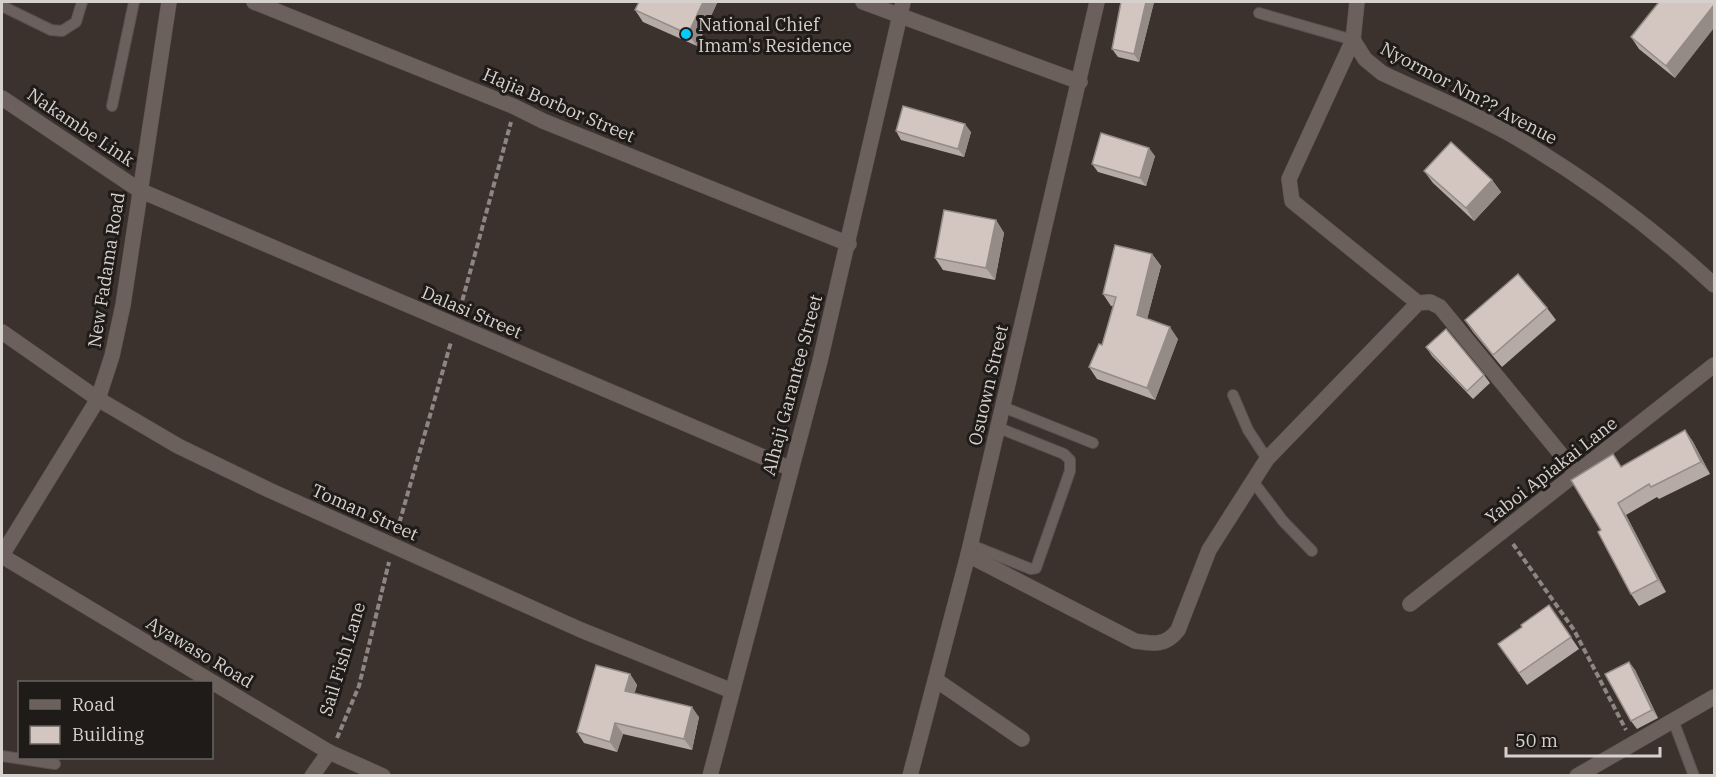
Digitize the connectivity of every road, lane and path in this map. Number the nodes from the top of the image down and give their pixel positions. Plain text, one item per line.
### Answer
1 (82, 2) edge
2 (134, 2) edge
3 (169, 2) edge
4 (254, 2) edge
5 (862, 2) edge
6 (1097, 2) edge
7 (1357, 2) edge
8 (2, 6) edge
9 (902, 8) edge
10 (1259, 13) dead end
11 (1353, 40) junction
12 (1080, 82) junction
13 (2, 98) edge
14 (112, 106) dead end
15 (139, 190) junction
16 (849, 244) junction
17 (1714, 285) edge
18 (1418, 303) junction
19 (2, 332) edge
20 (1714, 365) edge
21 (1233, 394) dead end
22 (98, 399) junction
23 (1003, 407) junction
24 (999, 428) junction
25 (1093, 443) dead end
26 (1267, 459) junction
27 (789, 468) junction
28 (1577, 474) junction
29 (1251, 480) junction
30 (1504, 531) junction
31 (393, 546) junction
32 (970, 550) junction
33 (1312, 551) dead end
34 (2, 555) edge
35 (1410, 604) dead end
36 (936, 680) junction
37 (211, 681) edge
38 (213, 682) edge
39 (732, 690) junction
40 (1714, 697) edge
41 (1673, 720) junction
42 (1022, 739) dead end
43 (1633, 743) junction
44 (329, 752) junction
45 (2, 756) edge
46 (18, 759) edge
47 (20, 759) edge
48 (55, 765) dead end
49 (312, 776) edge
50 (383, 776) edge
51 (710, 776) edge
52 (910, 776) edge
53 (1577, 776) edge
54 (1694, 776) edge

1 - 8 lane
2 - 14 lane
3 - 15 street, New Fadama Road
4 - 16 street, Hajia Borbor Street
5 - 9 street
6 - 12 street, Osuown Street
7 - 11 street
9 - 12 street
9 - 16 street, Alhaji Garantee Street
10 - 11 lane
11 - 17 street, Nyormor Nm?? Avenue
11 - 18 street
12 - 23 street, Osuown Street
13 - 15 street, Nakambe Link
15 - 22 street, New Fadama Road
15 - 27 street, Dalasi Street
16 - 27 street, Alhaji Garantee Street
18 - 26 street
18 - 28 street
19 - 22 street, Toman Street
20 - 28 street, Yaboi Apiakai Lane
21 - 26 lane
22 - 31 street, Toman Street
22 - 34 street, New Fadama Road
23 - 24 street, Osuown Street
23 - 25 lane
24 - 32 street, Osuown Street
24 - 32 lane
26 - 29 street
27 - 39 street, Alhaji Garantee Street
28 - 30 street, Yaboi Apiakai Lane
29 - 32 street
29 - 33 lane
30 - 35 street, Yaboi Apiakai Lane
30 - 43 path
31 - 39 street, Toman Street
31 - 44 path, Sail Fish Lane
32 - 36 street, Osuown Street
34 - 37 street, Ayawaso Road
36 - 42 street
36 - 52 street, Osuown Street
38 - 44 street, Ayawaso Road
39 - 51 street, Alhaji Garantee Street
40 - 41 street
41 - 43 street
41 - 54 lane
43 - 53 street
44 - 49 street
44 - 50 street, Ayawaso Road
45 - 46 lane
47 - 48 lane

